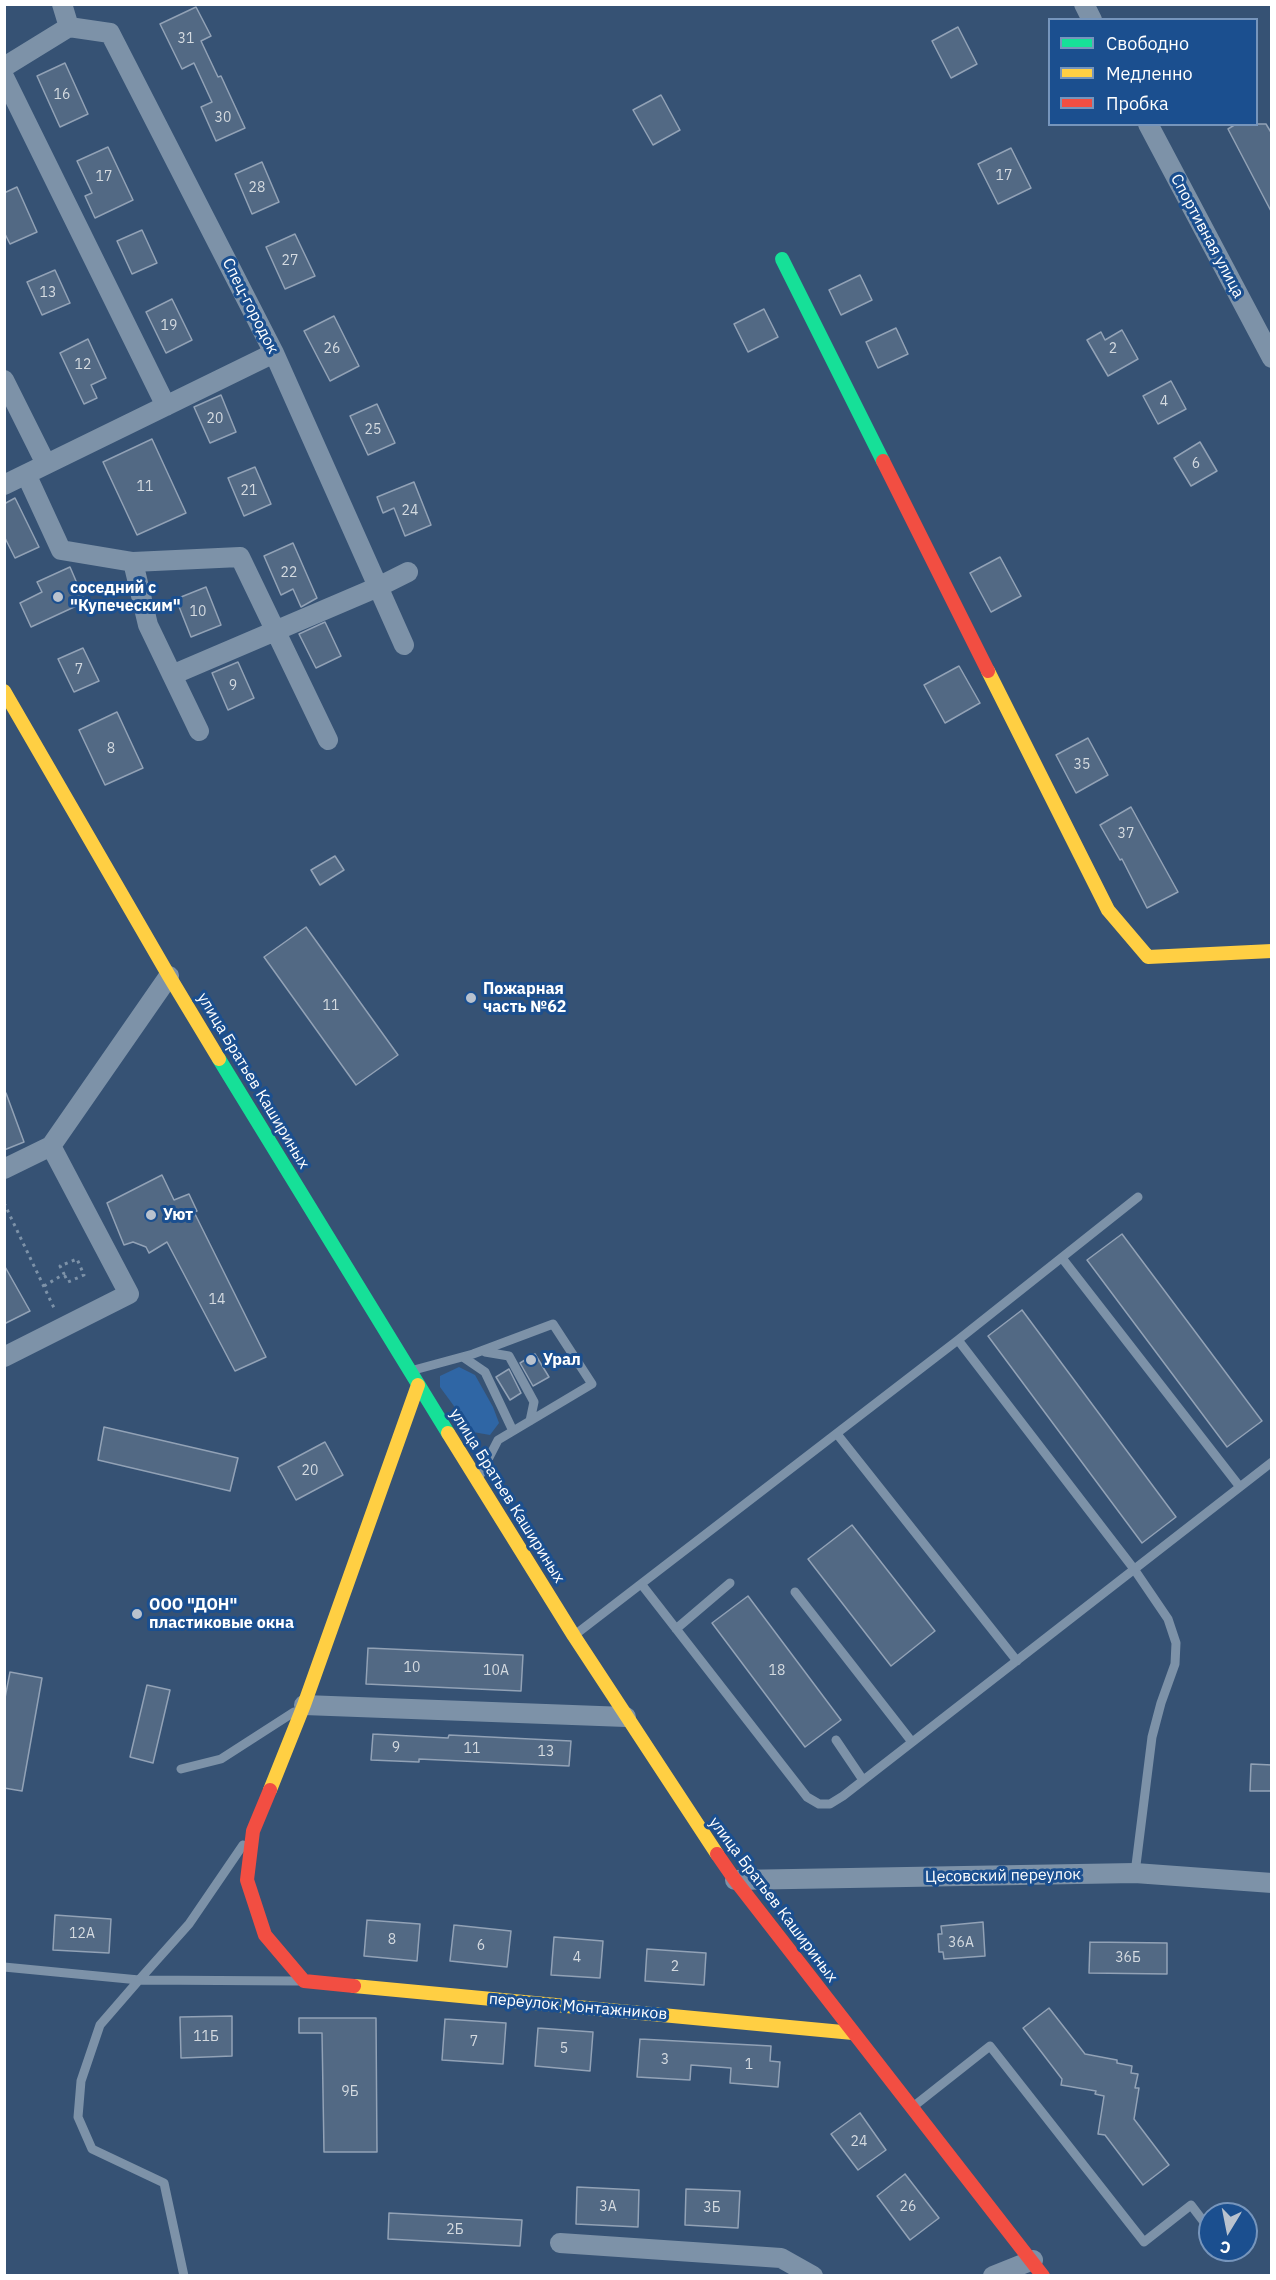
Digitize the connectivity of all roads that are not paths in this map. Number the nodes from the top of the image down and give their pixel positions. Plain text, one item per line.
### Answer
1 (62, 4) edge
2 (1084, 4) edge
3 (1091, 18) edge
4 (69, 27) junction
5 (4, 67) edge
6 (4, 77) edge
7 (1149, 126) edge
8 (782, 259) dead end
9 (1267, 335) edge
10 (274, 353) junction
11 (1272, 358) edge
12 (4, 380) edge
13 (166, 406) junction
14 (46, 464) junction
15 (26, 474) junction
16 (4, 485) edge
17 (133, 562) junction
18 (408, 572) dead end
19 (378, 587) junction
20 (275, 630) junction
21 (404, 645) dead end
22 (171, 675) junction
23 (4, 691) edge
24 (199, 731) dead end
25 (328, 740) dead end
26 (1272, 951) edge
27 (169, 976) junction
28 (51, 1146) junction
29 (4, 1169) edge
30 (1138, 1197) dead end
31 (1062, 1258) junction
32 (958, 1340) junction
33 (483, 1351) junction
34 (4, 1357) edge
35 (463, 1357) junction
36 (410, 1371) junction
37 (418, 1385) junction
38 (530, 1421) junction
39 (513, 1431) junction
40 (837, 1434) junction
41 (1272, 1462) edge
42 (477, 1479) junction
43 (1240, 1487) junction
44 (1134, 1569) junction
45 (730, 1583) dead end
46 (642, 1585) junction
47 (795, 1592) dead end
48 (676, 1629) junction
49 (574, 1636) junction
50 (1017, 1661) junction
51 (304, 1706) junction
52 (626, 1717) junction
53 (836, 1740) dead end
54 (912, 1742) junction
55 (181, 1769) dead end
56 (863, 1780) junction
57 (253, 1831) junction
58 (1135, 1873) junction
59 (735, 1880) junction
60 (1272, 1883) edge
61 (4, 1967) edge
62 (139, 1980) junction
63 (303, 1981) junction
64 (853, 2033) junction
65 (912, 2107) junction
66 (1198, 2214) edge
67 (560, 2243) dead end
68 (1038, 2268) edge
69 (184, 2276) edge
70 (813, 2276) edge
71 (993, 2276) edge

1 - 4 street
2 - 3 street
4 - 5 street
4 - 10 street, Спец-городок
6 - 13 street
7 - 9 street, Спортивная улица
8 - 26 street
9 - 11 street, Спортивная улица
10 - 13 street
10 - 19 street, Спец-городок
12 - 14 street
13 - 14 street
14 - 15 street
15 - 16 street
15 - 17 street
17 - 20 street
17 - 22 street
18 - 19 street
19 - 20 street
19 - 21 street, Спец-городок
20 - 22 street
20 - 25 street
22 - 24 street
23 - 27 street, улица Братьев Кашириных
27 - 28 street
27 - 36 street, улица Братьев Кашириных
28 - 29 street
28 - 34 street
30 - 31 lane
31 - 32 lane
31 - 43 lane
32 - 40 lane
32 - 44 lane
33 - 35 lane
33 - 38 lane
33 - 38 lane
35 - 36 lane
35 - 39 lane
36 - 37 street, улица Братьев Кашириных
37 - 42 street, улица Братьев Кашириных
37 - 51 street
38 - 39 lane
39 - 42 lane
40 - 46 lane
40 - 50 lane
41 - 43 lane
42 - 49 street, улица Братьев Кашириных
43 - 44 lane
44 - 50 lane
44 - 58 lane
45 - 48 lane
46 - 48 lane
46 - 49 lane
47 - 54 lane
48 - 56 lane
49 - 52 street, улица Братьев Кашириных
50 - 54 lane
51 - 52 street
51 - 55 lane
51 - 57 street
52 - 59 street, улица Братьев Кашириных
53 - 56 lane
54 - 56 lane
57 - 62 lane
57 - 63 street
58 - 59 street, Цесовский переулок
58 - 60 street, Цесовский переулок
59 - 64 street, улица Братьев Кашириных
61 - 62 lane
62 - 63 lane
62 - 69 lane
63 - 64 street, переулок Монтажников
64 - 65 street, улица Братьев Кашириных
65 - 66 lane
65 - 68 street, улица Братьев Кашириных
67 - 70 street
68 - 71 street

